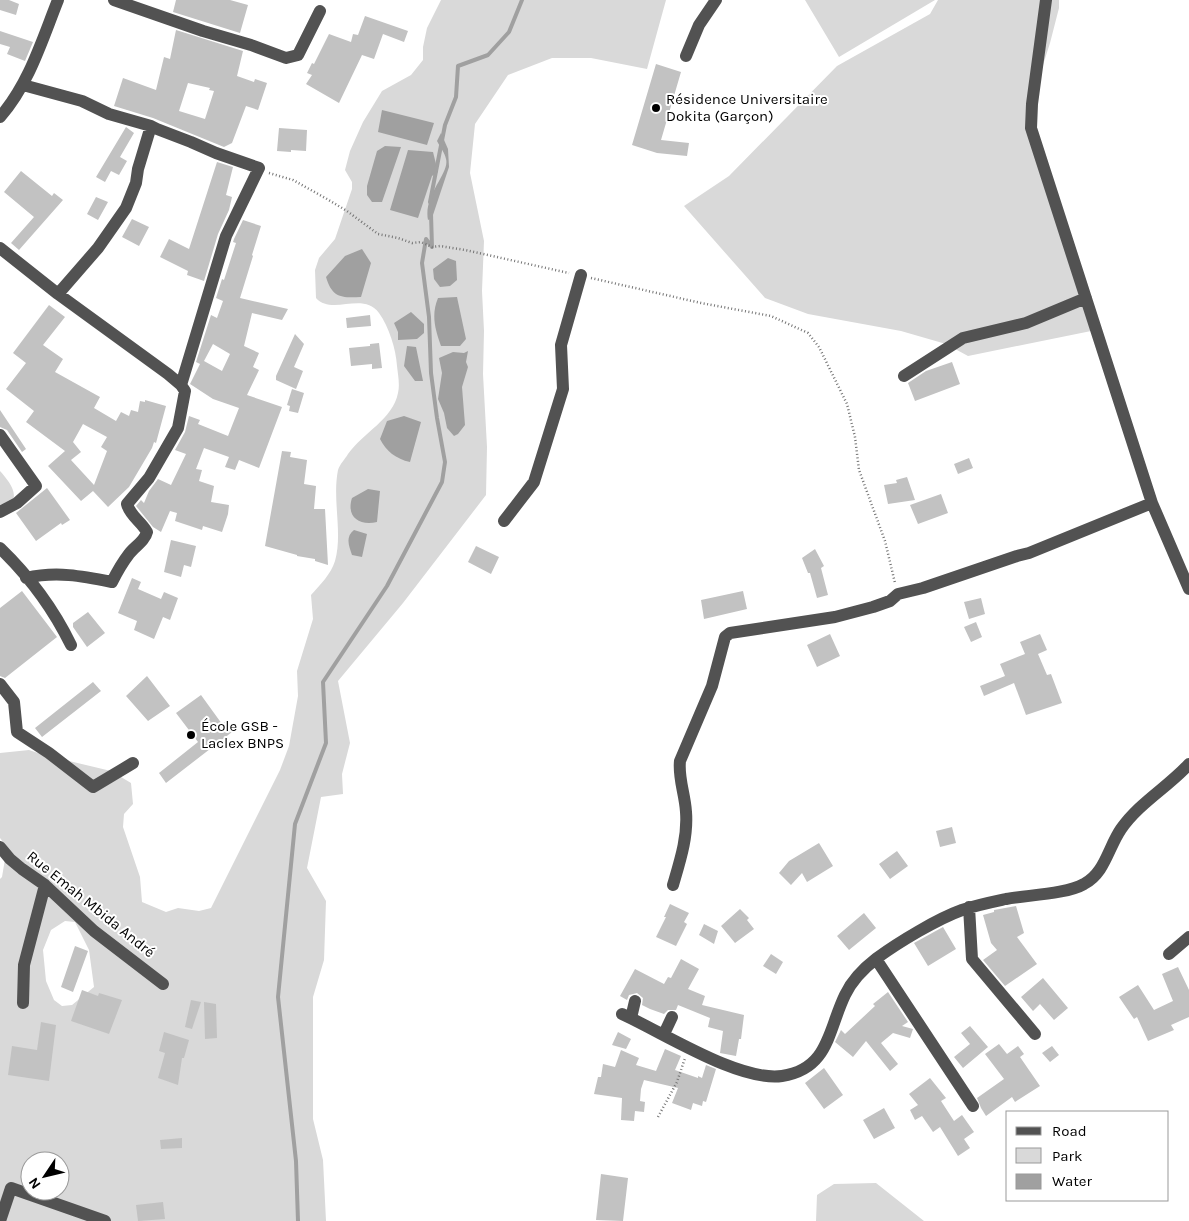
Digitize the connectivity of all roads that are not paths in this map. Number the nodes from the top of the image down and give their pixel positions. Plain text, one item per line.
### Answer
1 (58, 0) edge
2 (114, 0) edge
3 (716, 0) edge
4 (1046, 0) edge
5 (320, 11) dead end
6 (686, 56) dead end
7 (23, 85) junction
8 (0, 117) edge
9 (151, 126) junction
10 (0, 248) edge
11 (580, 275) road end
12 (58, 294) junction
13 (1086, 298) junction
14 (904, 376) dead end
15 (181, 385) junction
16 (0, 435) edge
17 (1152, 503) junction
18 (0, 512) edge
19 (504, 521) dead end
20 (0, 548) edge
21 (26, 578) junction
22 (1189, 588) edge
23 (71, 645) dead end
24 (0, 684) edge
25 (132, 763) dead end
26 (1189, 764) edge
27 (0, 847) edge
28 (46, 885) junction
29 (673, 885) dead end
30 (969, 908) junction
31 (1189, 937) edge
32 (1169, 954) dead end
33 (876, 959) junction
34 (163, 984) dead end
35 (634, 1001) dead end
36 (23, 1003) dead end
37 (672, 1016) dead end
38 (664, 1034) junction
39 (1035, 1034) dead end
40 (973, 1106) dead end
41 (0, 1221) edge
42 (105, 1221) edge

1 - 7 street
2 - 5 street
3 - 6 street
4 - 13 street
7 - 8 street
7 - 9 street
9 - 12 street
9 - 15 street
10 - 12 street
11 - 19 street
12 - 15 street
13 - 14 street
13 - 17 street
15 - 21 street
16 - 18 street
17 - 22 street
17 - 29 street
20 - 21 street
21 - 23 street
24 - 25 street
26 - 30 street
27 - 28 street, Rue Emah Mbida André
28 - 34 street, Rue Emah Mbida André
28 - 36 street
30 - 33 street
30 - 39 street
31 - 32 street
33 - 38 street
33 - 40 street
35 - 38 street
37 - 38 street
41 - 42 street

